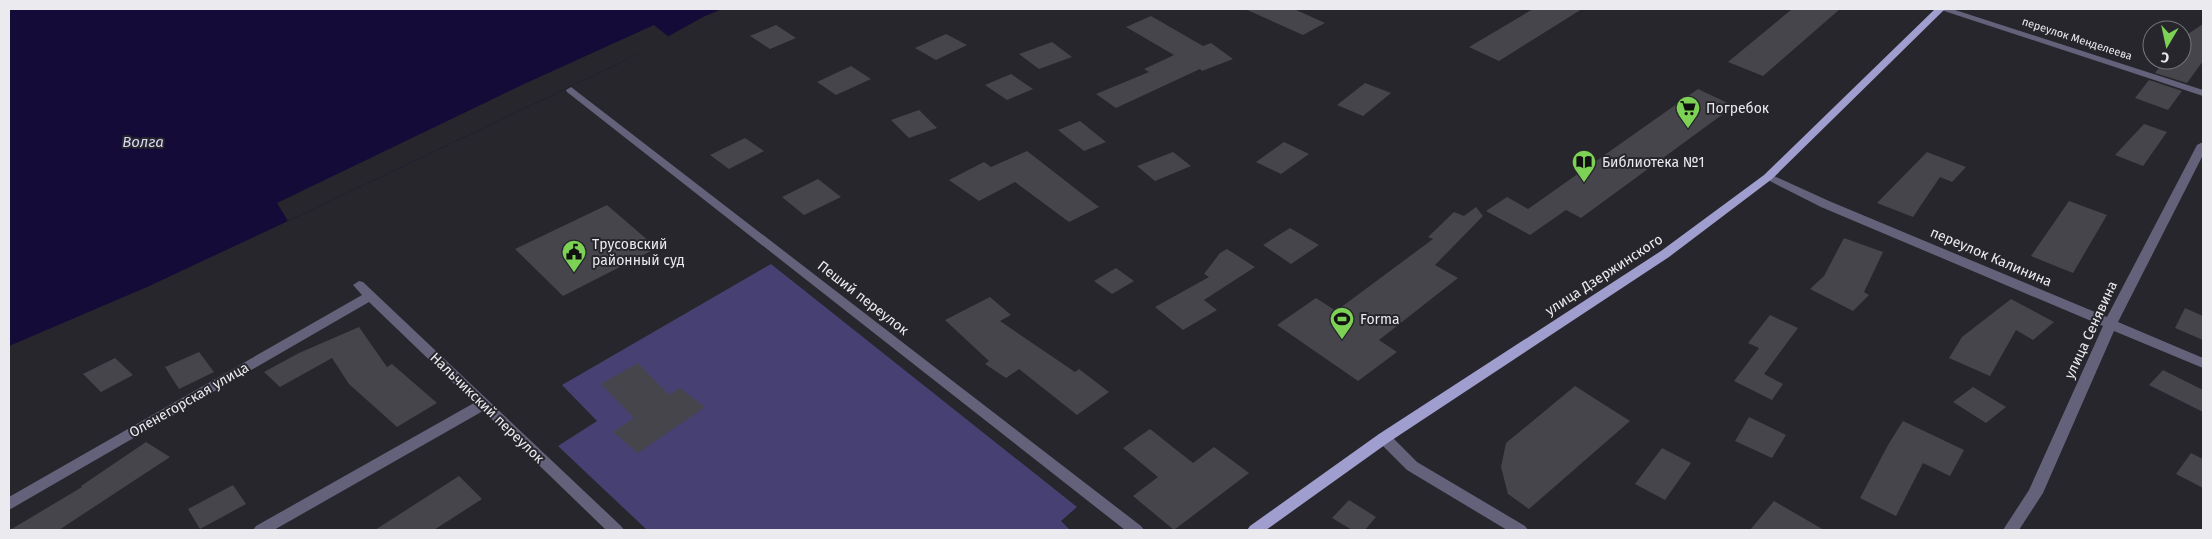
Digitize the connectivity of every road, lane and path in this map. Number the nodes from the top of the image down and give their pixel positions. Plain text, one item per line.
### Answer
1 (1942, 9) edge
2 (571, 90) dead end
3 (2203, 93) edge
4 (2203, 145) edge
5 (1768, 177) junction
6 (359, 285) dead end
7 (370, 296) junction
8 (2110, 324) junction
9 (2203, 363) edge
10 (484, 404) junction
11 (1384, 438) junction
12 (9, 504) edge
13 (261, 530) edge
14 (616, 530) edge
15 (1136, 530) edge
16 (1255, 530) edge
17 (1520, 530) edge
18 (2011, 530) edge

1 - 3 street, переулок Менделеева
1 - 5 main road, улица Дзержинского
2 - 15 street, Пеший переулок
4 - 8 street, улица Сенявина
5 - 8 street, переулок Калинина
5 - 11 main road, улица Дзержинского
6 - 7 street, Нальчикский переулок
7 - 10 street, Нальчикский переулок
7 - 12 street, Оленегорская улица
8 - 9 street, переулок Калинина
8 - 18 street, улица Сенявина
10 - 13 street
10 - 14 street, Нальчикский переулок
11 - 16 main road, улица Дзержинского
11 - 17 street

